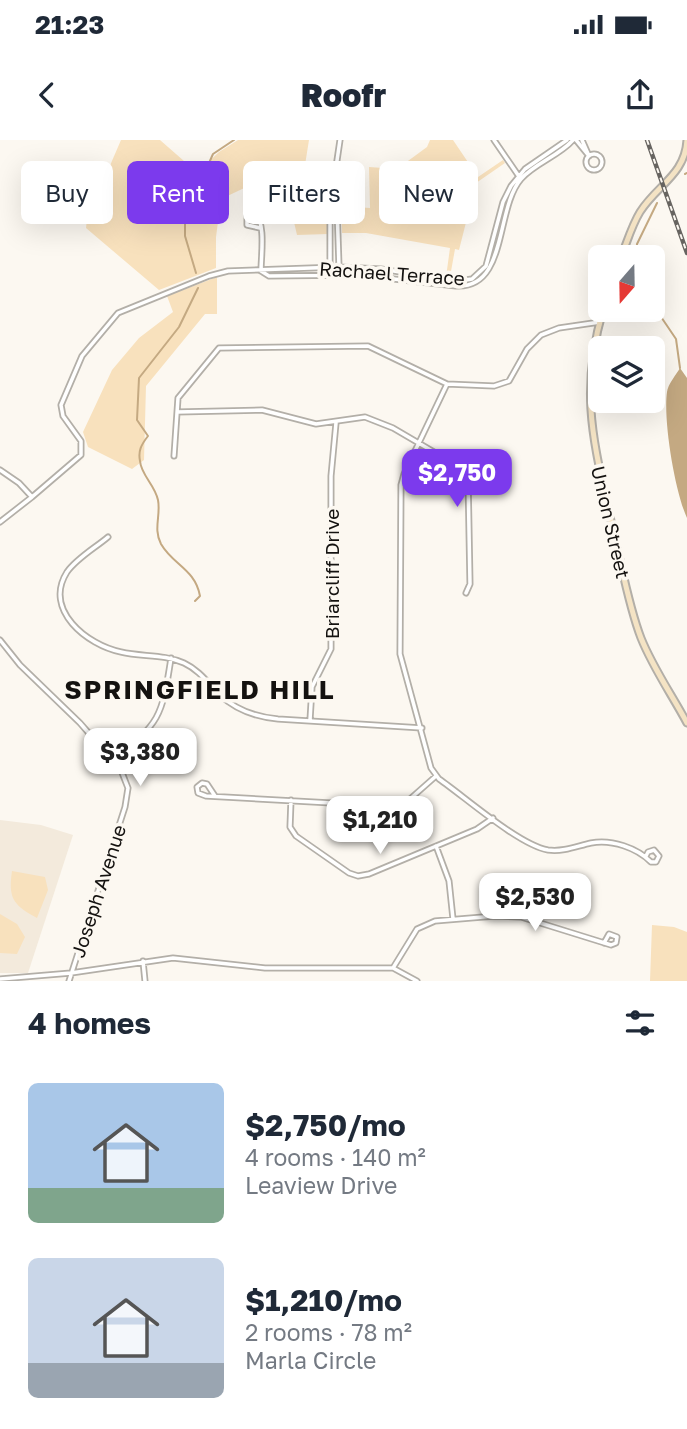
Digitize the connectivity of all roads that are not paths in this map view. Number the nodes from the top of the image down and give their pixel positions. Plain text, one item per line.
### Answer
1 (340, 140) edge
2 (494, 140) edge
3 (567, 140) edge
4 (574, 140) edge
5 (582, 140) edge
6 (687, 140) edge
7 (589, 156) junction
8 (336, 161) edge
9 (520, 177) junction
10 (332, 224) edge
11 (338, 224) edge
12 (260, 228) junction
13 (626, 245) edge
14 (330, 267) junction
15 (339, 267) junction
16 (261, 271) junction
17 (335, 275) junction
18 (600, 322) joint
19 (447, 384) junction
20 (177, 412) junction
21 (336, 423) junction
22 (418, 445) junction
23 (174, 456) dead end
24 (0, 470) edge
25 (32, 497) junction
26 (0, 522) edge
27 (108, 537) dead end
28 (466, 593) dead end
29 (0, 640) edge
30 (171, 659) junction
31 (310, 722) junction
32 (687, 723) edge
33 (422, 728) junction
34 (112, 760) junction
35 (436, 776) junction
36 (215, 796) junction
37 (291, 800) junction
38 (493, 818) junction
39 (436, 846) junction
40 (646, 856) dead end
41 (453, 919) junction
42 (604, 943) dead end
43 (143, 961) junction
44 (393, 968) junction
45 (71, 973) junction
46 (0, 979) edge
47 (69, 981) edge
48 (145, 981) edge
49 (417, 981) edge

1 - 8 street
2 - 9 street
3 - 9 street, Rachael Terrace
4 - 7 street
4 - 9 street, Rachael Terrace
5 - 7 street
6 - 13 main road
7 - 7 street
9 - 15 street, Rachael Terrace
9 - 17 street, Rachael Terrace
10 - 14 street
11 - 15 street
12 - 12 street
12 - 16 street
14 - 15 street, Rachael Terrace
14 - 16 street, Rachael Terrace
14 - 17 street
15 - 17 street
16 - 17 street, Rachael Terrace
16 - 25 street, Rachael Terrace
18 - 19 street
18 - 32 main road, Union Street
19 - 20 street
19 - 22 street
20 - 21 street
20 - 23 street
21 - 22 street
21 - 31 street, Briarcliff Drive
22 - 28 street
22 - 33 street
24 - 25 street
25 - 26 street
27 - 30 street
29 - 34 street, Joseph Avenue
30 - 31 street
30 - 34 street
31 - 33 street
33 - 35 street
34 - 45 street, Joseph Avenue
35 - 37 street
35 - 38 street
36 - 36 street
36 - 37 street
37 - 39 street
38 - 39 street
38 - 40 street
39 - 41 street
41 - 42 street
41 - 44 street
43 - 44 street
43 - 45 street
43 - 48 street
44 - 49 street
45 - 46 street
45 - 47 street, Joseph Avenue

